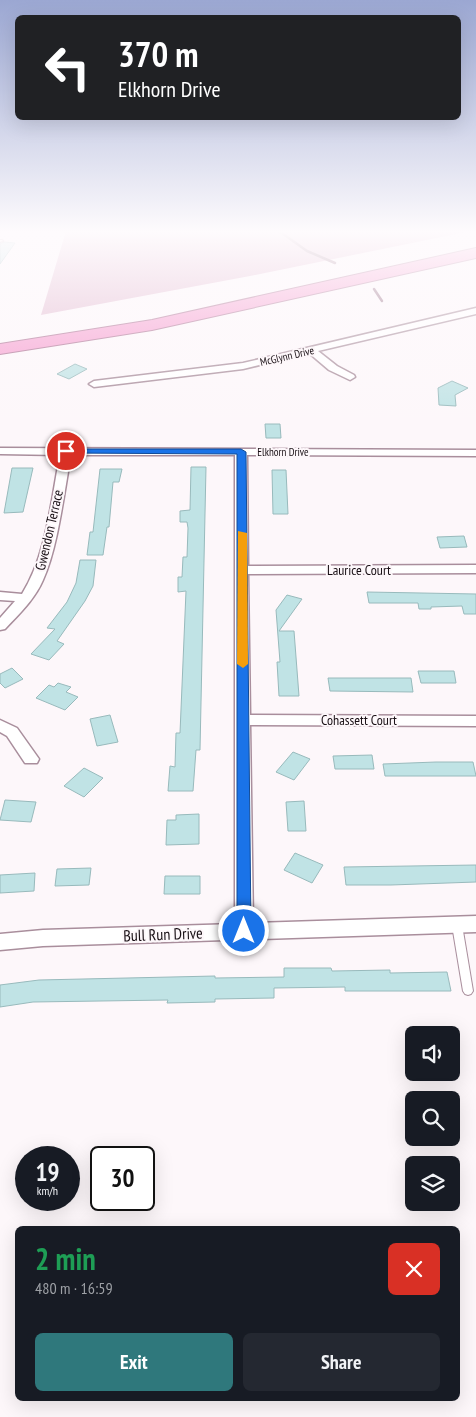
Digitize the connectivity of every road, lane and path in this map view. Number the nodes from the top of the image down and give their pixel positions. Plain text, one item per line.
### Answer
1 (227, 297) edge
2 (278, 297) edge
3 (476, 311) edge
4 (0, 338) edge
5 (0, 349) edge
6 (312, 351) junction
7 (350, 377) dead end
8 (94, 384) dead end
9 (0, 450) edge
10 (66, 451) junction
11 (241, 452) junction
12 (476, 452) edge
13 (476, 569) edge
14 (242, 570) junction
15 (0, 596) edge
16 (26, 598) junction
17 (0, 626) edge
18 (243, 720) junction
19 (476, 721) edge
20 (0, 725) edge
21 (31, 759) dead end
22 (476, 924) edge
23 (457, 925) junction
24 (244, 931) junction
25 (0, 942) edge
26 (468, 991) dead end

1 - 4 highway
2 - 5 highway
3 - 6 street, McGlynn Drive
6 - 7 street
6 - 8 street, McGlynn Drive
9 - 10 street, Elkhorn Drive
10 - 11 street, Elkhorn Drive
10 - 16 street, Gwendon Terrace
11 - 12 street, Elkhorn Drive
11 - 14 street
13 - 14 street, Laurice Court
14 - 18 street
15 - 16 street
16 - 17 street, Gwendon Terrace
18 - 19 street, Cohassett Court
18 - 24 street
20 - 21 street
22 - 23 street, Bull Run Drive
23 - 24 street, Bull Run Drive
23 - 26 lane
24 - 25 street, Bull Run Drive

